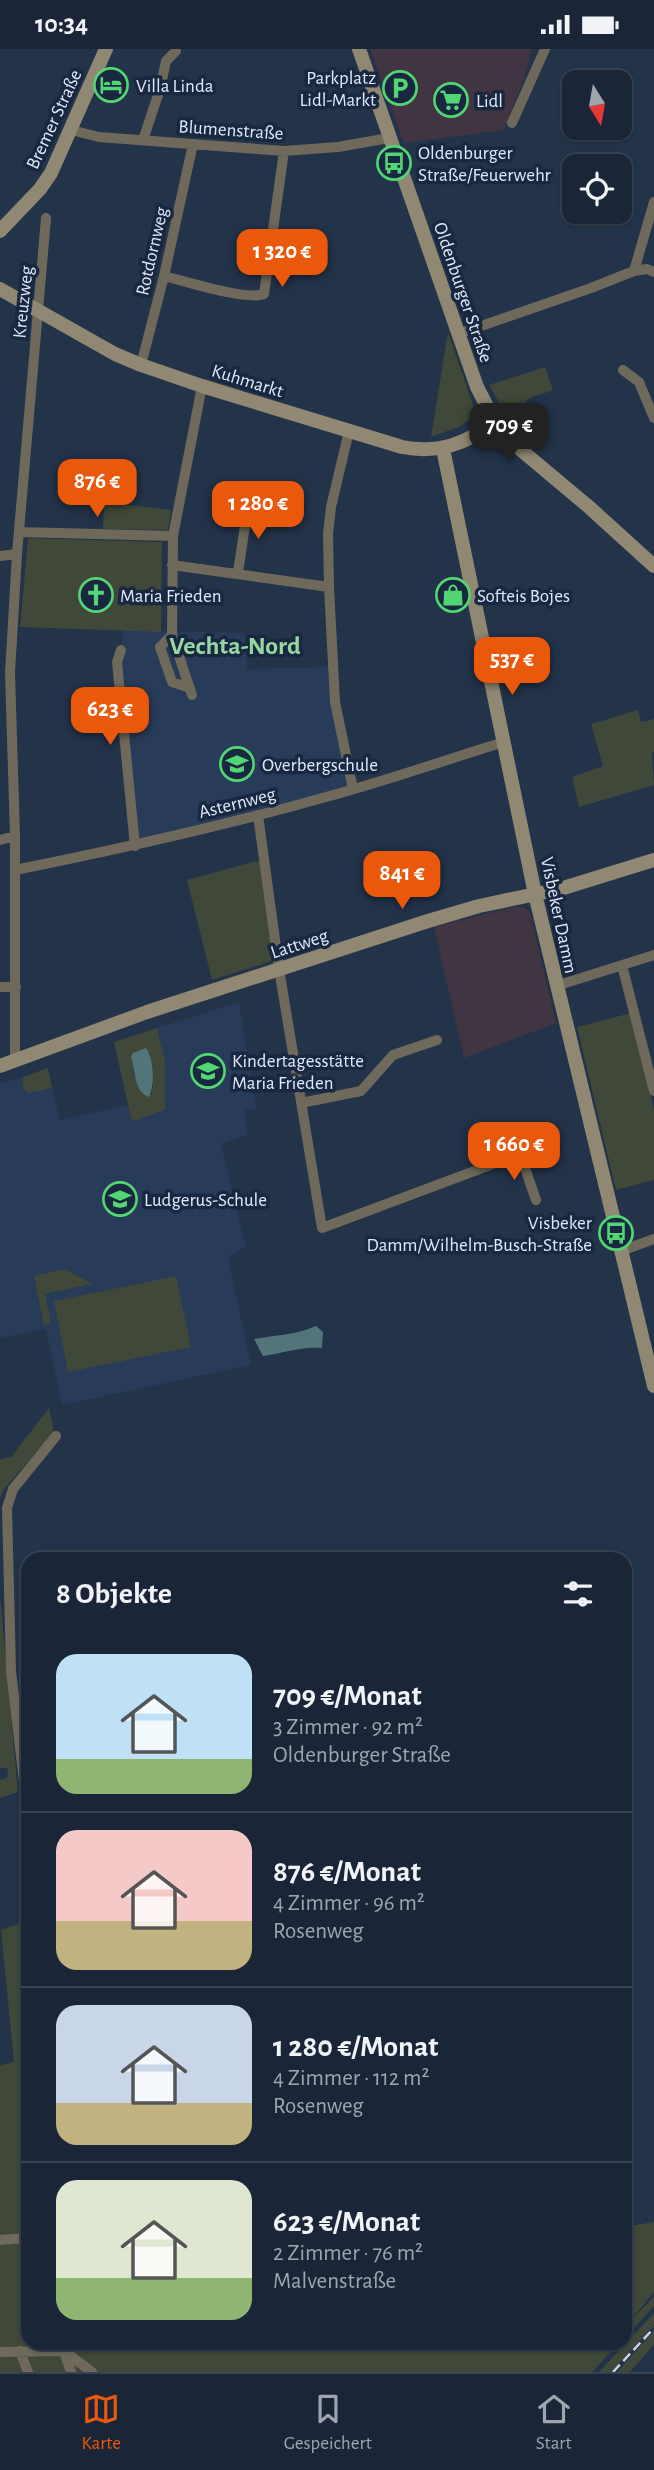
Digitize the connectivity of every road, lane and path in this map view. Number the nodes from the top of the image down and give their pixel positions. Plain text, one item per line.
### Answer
1 (106, 49) edge
2 (359, 49) edge
3 (545, 49) edge
4 (176, 51) dead end
5 (512, 123) dead end
6 (71, 130) junction
7 (388, 138) junction
8 (142, 141) junction
9 (192, 144) junction
10 (284, 151) junction
11 (654, 202) edge
12 (46, 218) dead end
13 (0, 231) edge
14 (634, 271) junction
15 (654, 272) edge
16 (164, 276) junction
17 (0, 289) edge
18 (40, 310) junction
19 (458, 334) junction
20 (141, 365) junction
21 (623, 370) dead end
22 (202, 386) junction
23 (654, 418) edge
24 (495, 422) junction
25 (349, 431) junction
26 (443, 449) junction
27 (248, 506) dead end
28 (19, 532) junction
29 (173, 536) junction
30 (17, 554) junction
31 (0, 556) edge
32 (172, 565) junction
33 (654, 566) edge
34 (238, 572) junction
35 (329, 587) junction
36 (172, 635) junction
37 (121, 650) dead end
38 (5, 674) edge
39 (504, 742) junction
40 (353, 789) junction
41 (258, 815) junction
42 (15, 836) junction
43 (0, 840) edge
44 (135, 846) junction
45 (654, 860) edge
46 (15, 870) junction
47 (535, 894) junction
48 (654, 955) edge
49 (622, 965) junction
50 (279, 969) junction
51 (556, 986) junction
52 (0, 987) edge
53 (16, 987) junction
54 (437, 1041) dead end
55 (649, 1052) edge
56 (15, 1060) junction
57 (0, 1066) edge
58 (654, 1091) edge
59 (301, 1103) junction
60 (536, 1199) dead end
61 (654, 1239) edge
62 (621, 1251) junction
63 (654, 1386) edge
64 (56, 1436) dead end
65 (21, 1756) edge
66 (21, 2238) edge
67 (0, 2240) edge
68 (30, 2350) edge
69 (63, 2350) edge
70 (66, 2350) edge
71 (20, 2351) junction
72 (0, 2352) edge
73 (28, 2372) edge
74 (71, 2372) edge
75 (92, 2372) edge

1 - 6 street, Bremer Straße
2 - 7 street, Oldenburger Straße
3 - 5 street
4 - 8 street
6 - 8 street, Blumenstraße
6 - 13 street, Bremer Straße
7 - 10 street, Blumenstraße
7 - 19 street, Oldenburger Straße
8 - 9 street, Blumenstraße
9 - 10 street, Blumenstraße
9 - 16 street, Rotdornweg
10 - 16 street
11 - 14 street
12 - 18 street, Kreuzweg
14 - 15 street
14 - 19 street
16 - 20 street, Rotdornweg
17 - 18 street, Kuhmarkt
18 - 20 street, Kuhmarkt
18 - 28 street, Kreuzweg
19 - 24 street, Oldenburger Straße
20 - 22 street, Kuhmarkt
21 - 23 street
22 - 25 street, Kuhmarkt
22 - 29 street
24 - 26 street, Kuhmarkt
24 - 33 street, Oldenburger Straße
25 - 26 street, Kuhmarkt
25 - 35 street
26 - 39 street, Visbeker Damm
27 - 34 street
28 - 29 street
28 - 30 street, Kreuzweg
29 - 32 street
30 - 31 street
30 - 38 street, Kreuzweg
32 - 34 street
32 - 36 street
34 - 35 street
35 - 40 street
36 - 36 street
37 - 44 street
38 - 42 street, Kreuzweg
39 - 40 street, Asternweg
39 - 47 street, Visbeker Damm
40 - 41 street, Asternweg
41 - 44 street, Asternweg
41 - 50 street
42 - 43 street
42 - 46 street, Kreuzweg
44 - 46 street, Asternweg
45 - 47 street, Lattweg
46 - 53 street, Kreuzweg
47 - 50 street, Lattweg
47 - 51 street, Visbeker Damm
48 - 49 street
49 - 51 street
49 - 55 street
50 - 56 street, Lattweg
50 - 59 street
51 - 62 street, Visbeker Damm
52 - 53 street
53 - 56 street, Kreuzweg
54 - 59 street
55 - 58 street
56 - 57 street, Lattweg
59 - 60 street
61 - 62 street
62 - 63 street, Visbeker Damm
64 - 65 street
66 - 67 street
68 - 71 street
69 - 74 street
70 - 75 street
71 - 72 street
71 - 73 street

